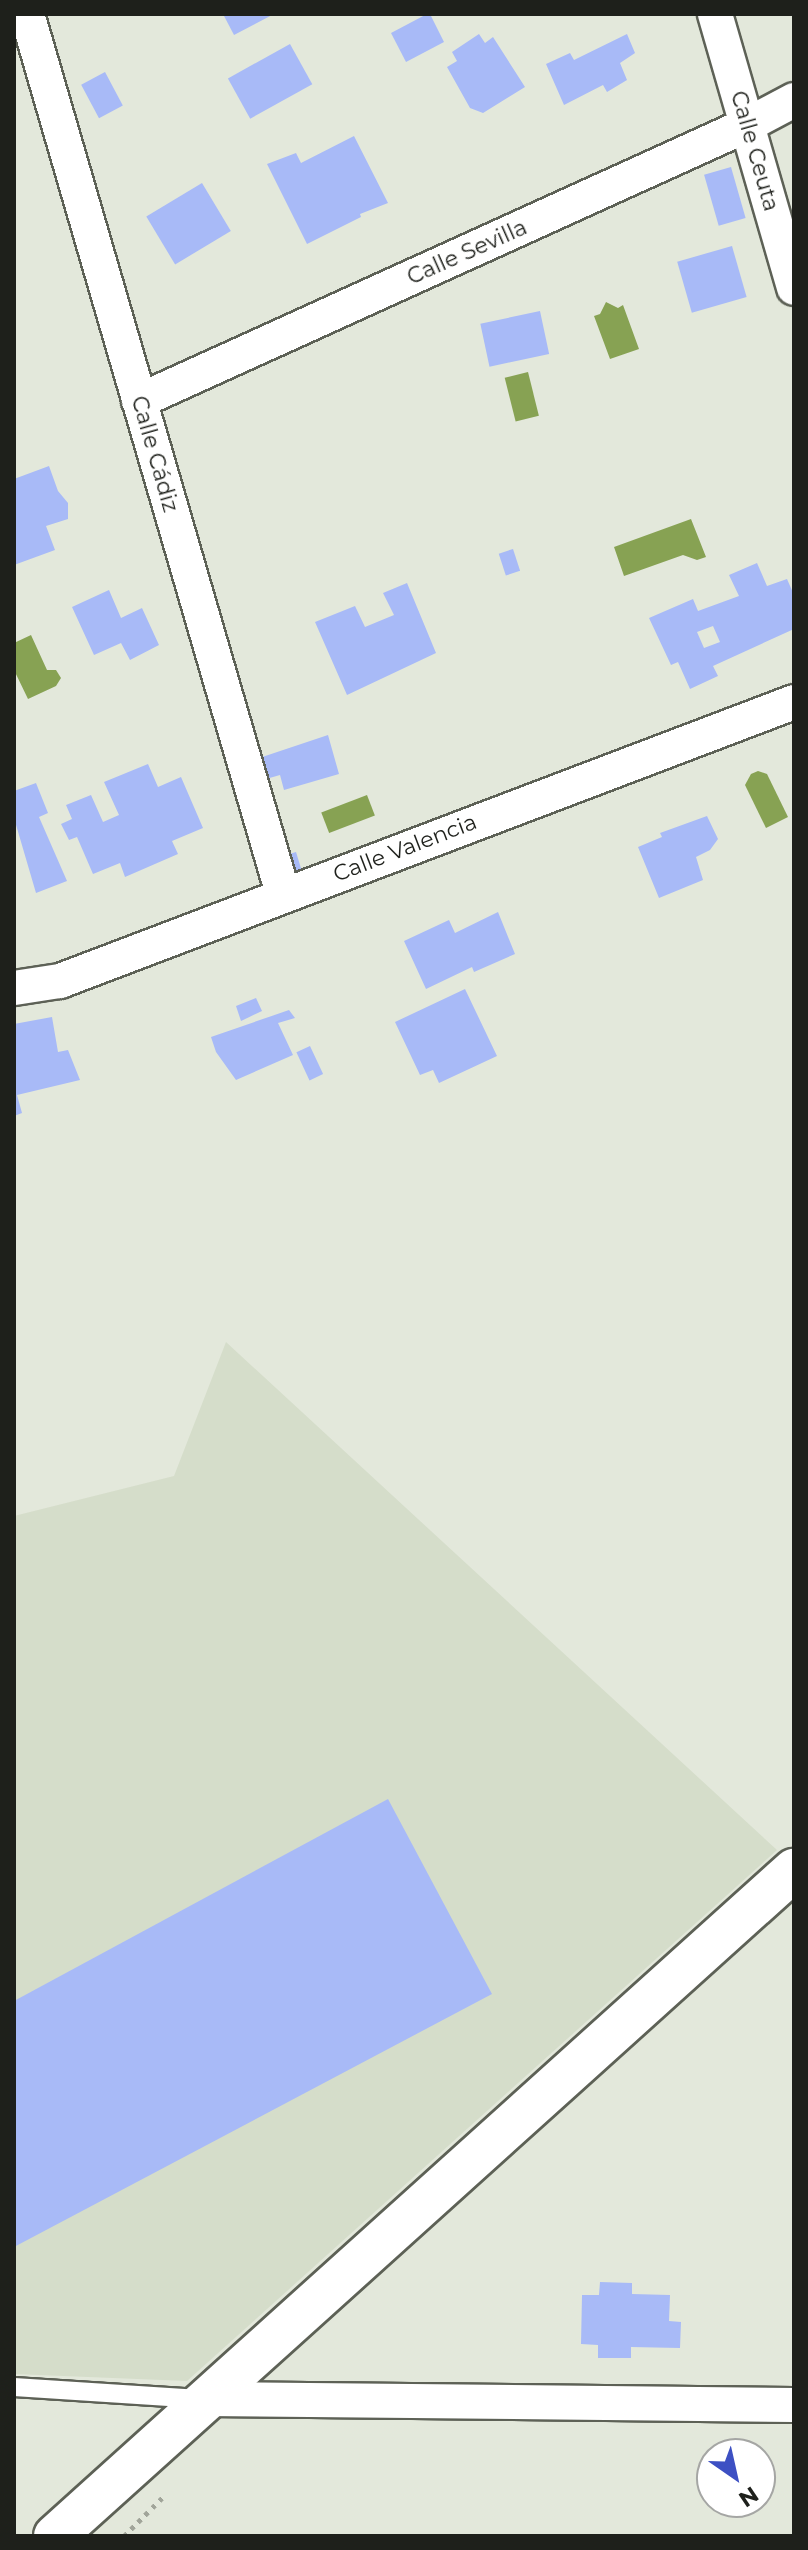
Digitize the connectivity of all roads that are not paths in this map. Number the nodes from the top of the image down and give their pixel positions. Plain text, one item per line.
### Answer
1 (27, 14) edge
2 (715, 14) edge
3 (794, 100) edge
4 (747, 125) junction
5 (794, 288) edge
6 (139, 401) junction
7 (794, 702) edge
8 (283, 894) junction
9 (14, 988) edge
10 (794, 1870) edge
11 (14, 2387) edge
12 (206, 2399) junction
13 (794, 2405) edge
14 (55, 2536) edge

1 - 6 street, Calle Cádiz
2 - 4 street, Calle Ceuta
3 - 4 street, Calle Sevilla
4 - 5 street, Calle Ceuta
4 - 6 street, Calle Sevilla
6 - 8 street, Calle Cádiz
7 - 8 street, Calle Valencia
8 - 9 street, Calle Valencia
10 - 12 street
11 - 12 lane
12 - 13 street
12 - 14 street

